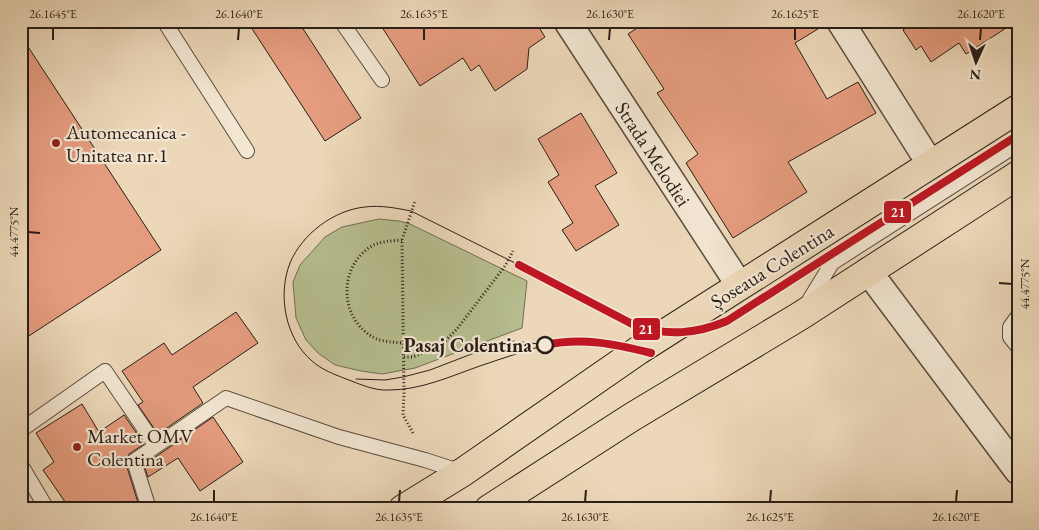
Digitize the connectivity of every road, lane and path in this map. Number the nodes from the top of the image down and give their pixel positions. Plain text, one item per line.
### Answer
1 (164, 21) edge
2 (341, 21) edge
3 (566, 21) edge
4 (840, 21) edge
5 (382, 80) dead end
6 (1018, 109) edge
7 (1018, 144) edge
8 (247, 151) dead end
9 (931, 165) junction
10 (1018, 176) edge
11 (415, 201) dead end
12 (402, 240) junction
13 (513, 250) dead end
14 (868, 271) junction
15 (740, 286) junction
16 (800, 316) junction
17 (1018, 316) edge
18 (403, 343) junction
19 (1018, 347) edge
20 (404, 357) junction
21 (21, 430) edge
22 (413, 434) dead end
23 (156, 446) junction
24 (21, 465) edge
25 (1018, 471) edge
26 (462, 472) junction
27 (47, 509) edge
28 (150, 509) edge
29 (403, 509) edge
30 (489, 509) edge

1 - 8 lane
2 - 5 lane
3 - 15 street, Strada Melodiei
4 - 9 street
6 - 9 main road, Șoseaua Colentina
7 - 16 lane
9 - 15 main road, Șoseaua Colentina
10 - 14 main road
11 - 12 path
12 - 18 path
12 - 18 path
13 - 20 path
14 - 16 main road
14 - 25 street
15 - 26 main road, Șoseaua Colentina
16 - 30 main road
17 - 19 lane
18 - 20 path
20 - 22 path
21 - 23 lane
23 - 26 lane
23 - 28 lane
24 - 27 lane
26 - 29 main road, Șoseaua Colentina

